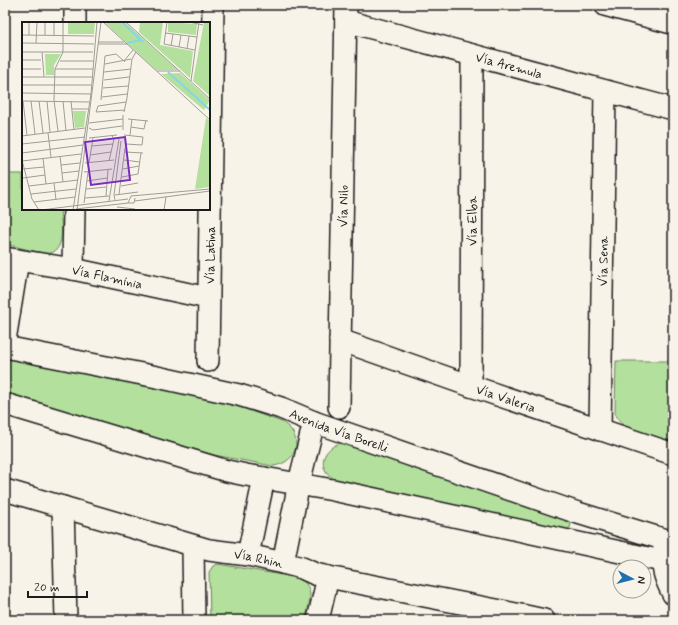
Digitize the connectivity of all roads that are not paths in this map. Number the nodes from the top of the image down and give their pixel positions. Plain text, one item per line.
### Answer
1 (75, 5) edge
2 (212, 5) edge
3 (606, 5) edge
4 (346, 13) edge
5 (75, 22) edge
6 (673, 23) edge
7 (472, 55) junction
8 (605, 91) junction
9 (673, 109) edge
10 (210, 152) edge
11 (74, 210) edge
12 (209, 210) edge
13 (12, 259) edge
14 (73, 269) junction
15 (208, 298) junction
16 (5, 340) edge
17 (340, 340) junction
18 (5, 347) edge
19 (208, 361) dead end
20 (471, 386) junction
21 (5, 404) edge
22 (339, 407) dead end
23 (314, 422) junction
24 (600, 430) junction
25 (673, 454) edge
26 (264, 478) junction
27 (299, 483) junction
28 (5, 490) edge
29 (63, 507) junction
30 (613, 524) junction
31 (669, 534) edge
32 (193, 546) junction
33 (606, 549) junction
34 (248, 556) junction
35 (662, 561) junction
36 (283, 563) junction
37 (328, 577) junction
38 (673, 594) edge
39 (453, 611) edge
40 (66, 620) edge
41 (194, 620) edge
42 (318, 620) edge
43 (544, 620) edge

1 - 5 street
2 - 10 street, Vía Latina
3 - 6 street
4 - 7 street, Vía Aremula
4 - 17 street, Vía Nilo
7 - 8 street, Vía Aremula
7 - 20 street, Vía Elba
8 - 9 street, Vía Aremula
8 - 24 street, Vía Sena
11 - 14 street
12 - 15 street, Vía Latina
13 - 14 street, Vía Flaminia
13 - 16 street
14 - 15 street, Vía Flaminia
15 - 19 street, Vía Latina
17 - 20 street, Vía Valeria
17 - 22 street, Vía Nilo
18 - 23 street, Avenida Vía Borelli
20 - 24 street, Vía Valeria
21 - 26 street
23 - 27 street
23 - 30 street, Avenida Vía Borelli
24 - 25 street, Vía Valeria
26 - 27 street
26 - 34 street
27 - 33 street
27 - 36 street
28 - 29 street, Vía Rhin
29 - 32 street, Vía Rhin
29 - 40 street
30 - 31 street, Avenida Vía Borelli
30 - 33 street
31 - 35 street
32 - 34 street, Vía Rhin
32 - 41 street
33 - 35 street
34 - 36 street, Vía Rhin
35 - 38 street
36 - 37 street, Vía Rhin
37 - 39 street, Vía Rhin
37 - 42 street
39 - 43 street, Vía Rhin

